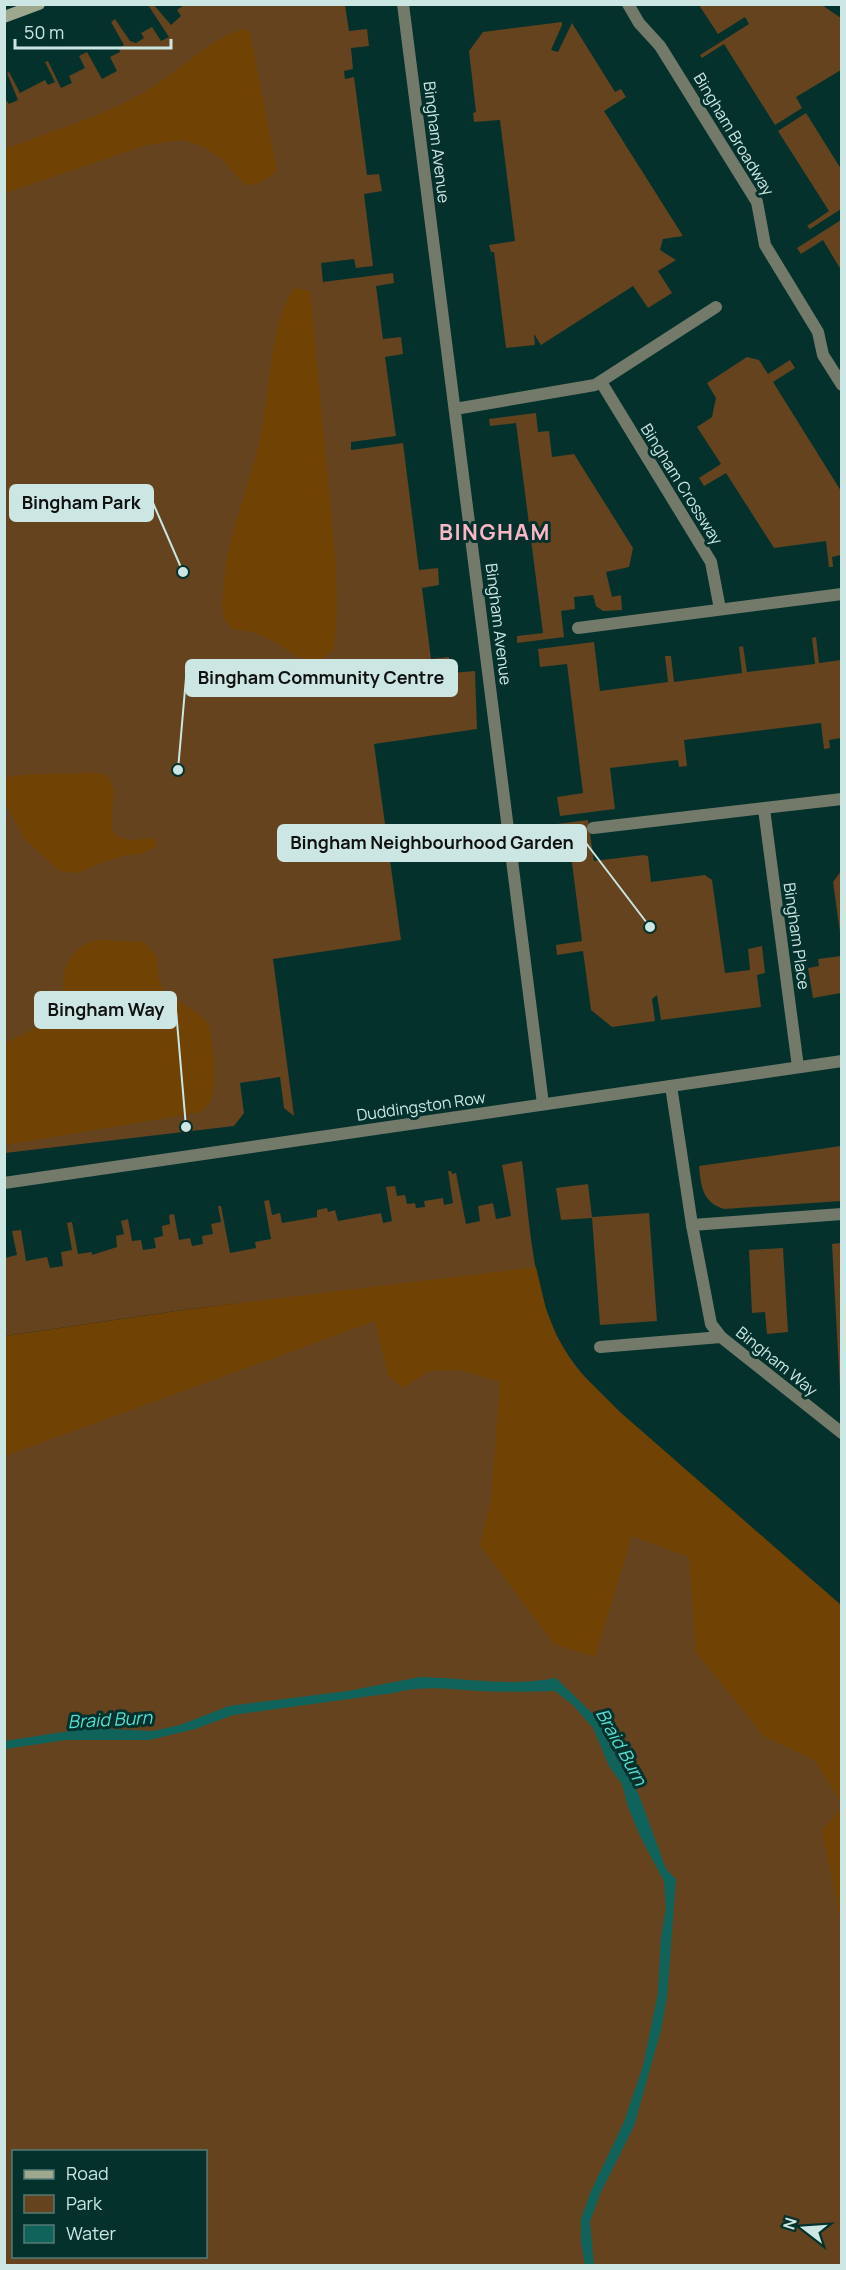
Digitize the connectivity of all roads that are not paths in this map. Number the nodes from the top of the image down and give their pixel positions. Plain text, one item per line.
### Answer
1 (39, 4) edge
2 (403, 4) edge
3 (628, 4) edge
4 (4, 17) edge
5 (716, 307) dead end
6 (601, 382) junction
7 (842, 385) edge
8 (455, 409) junction
9 (842, 594) edge
10 (720, 609) junction
11 (578, 628) dead end
12 (842, 799) edge
13 (764, 809) junction
14 (593, 828) dead end
15 (842, 1061) edge
16 (798, 1067) junction
17 (671, 1086) junction
18 (543, 1104) junction
19 (4, 1183) edge
20 (842, 1214) edge
21 (692, 1226) junction
22 (721, 1337) junction
23 (600, 1347) dead end
24 (842, 1433) edge

1 - 4 street
2 - 8 street, Bingham Avenue
3 - 7 street, Bingham Broadway
5 - 6 street
6 - 8 street
6 - 10 street, Bingham Crossway
8 - 18 street, Bingham Avenue
9 - 10 street
10 - 11 street
12 - 13 street
13 - 14 street
13 - 16 street, Bingham Place
15 - 16 street, Duddingston Row
16 - 17 street, Duddingston Row
17 - 18 street, Duddingston Row
17 - 21 street, Bingham Way
18 - 19 street, Duddingston Row
20 - 21 street
21 - 22 street, Bingham Way
22 - 23 street, Bingham Way
22 - 24 street, Bingham Way

